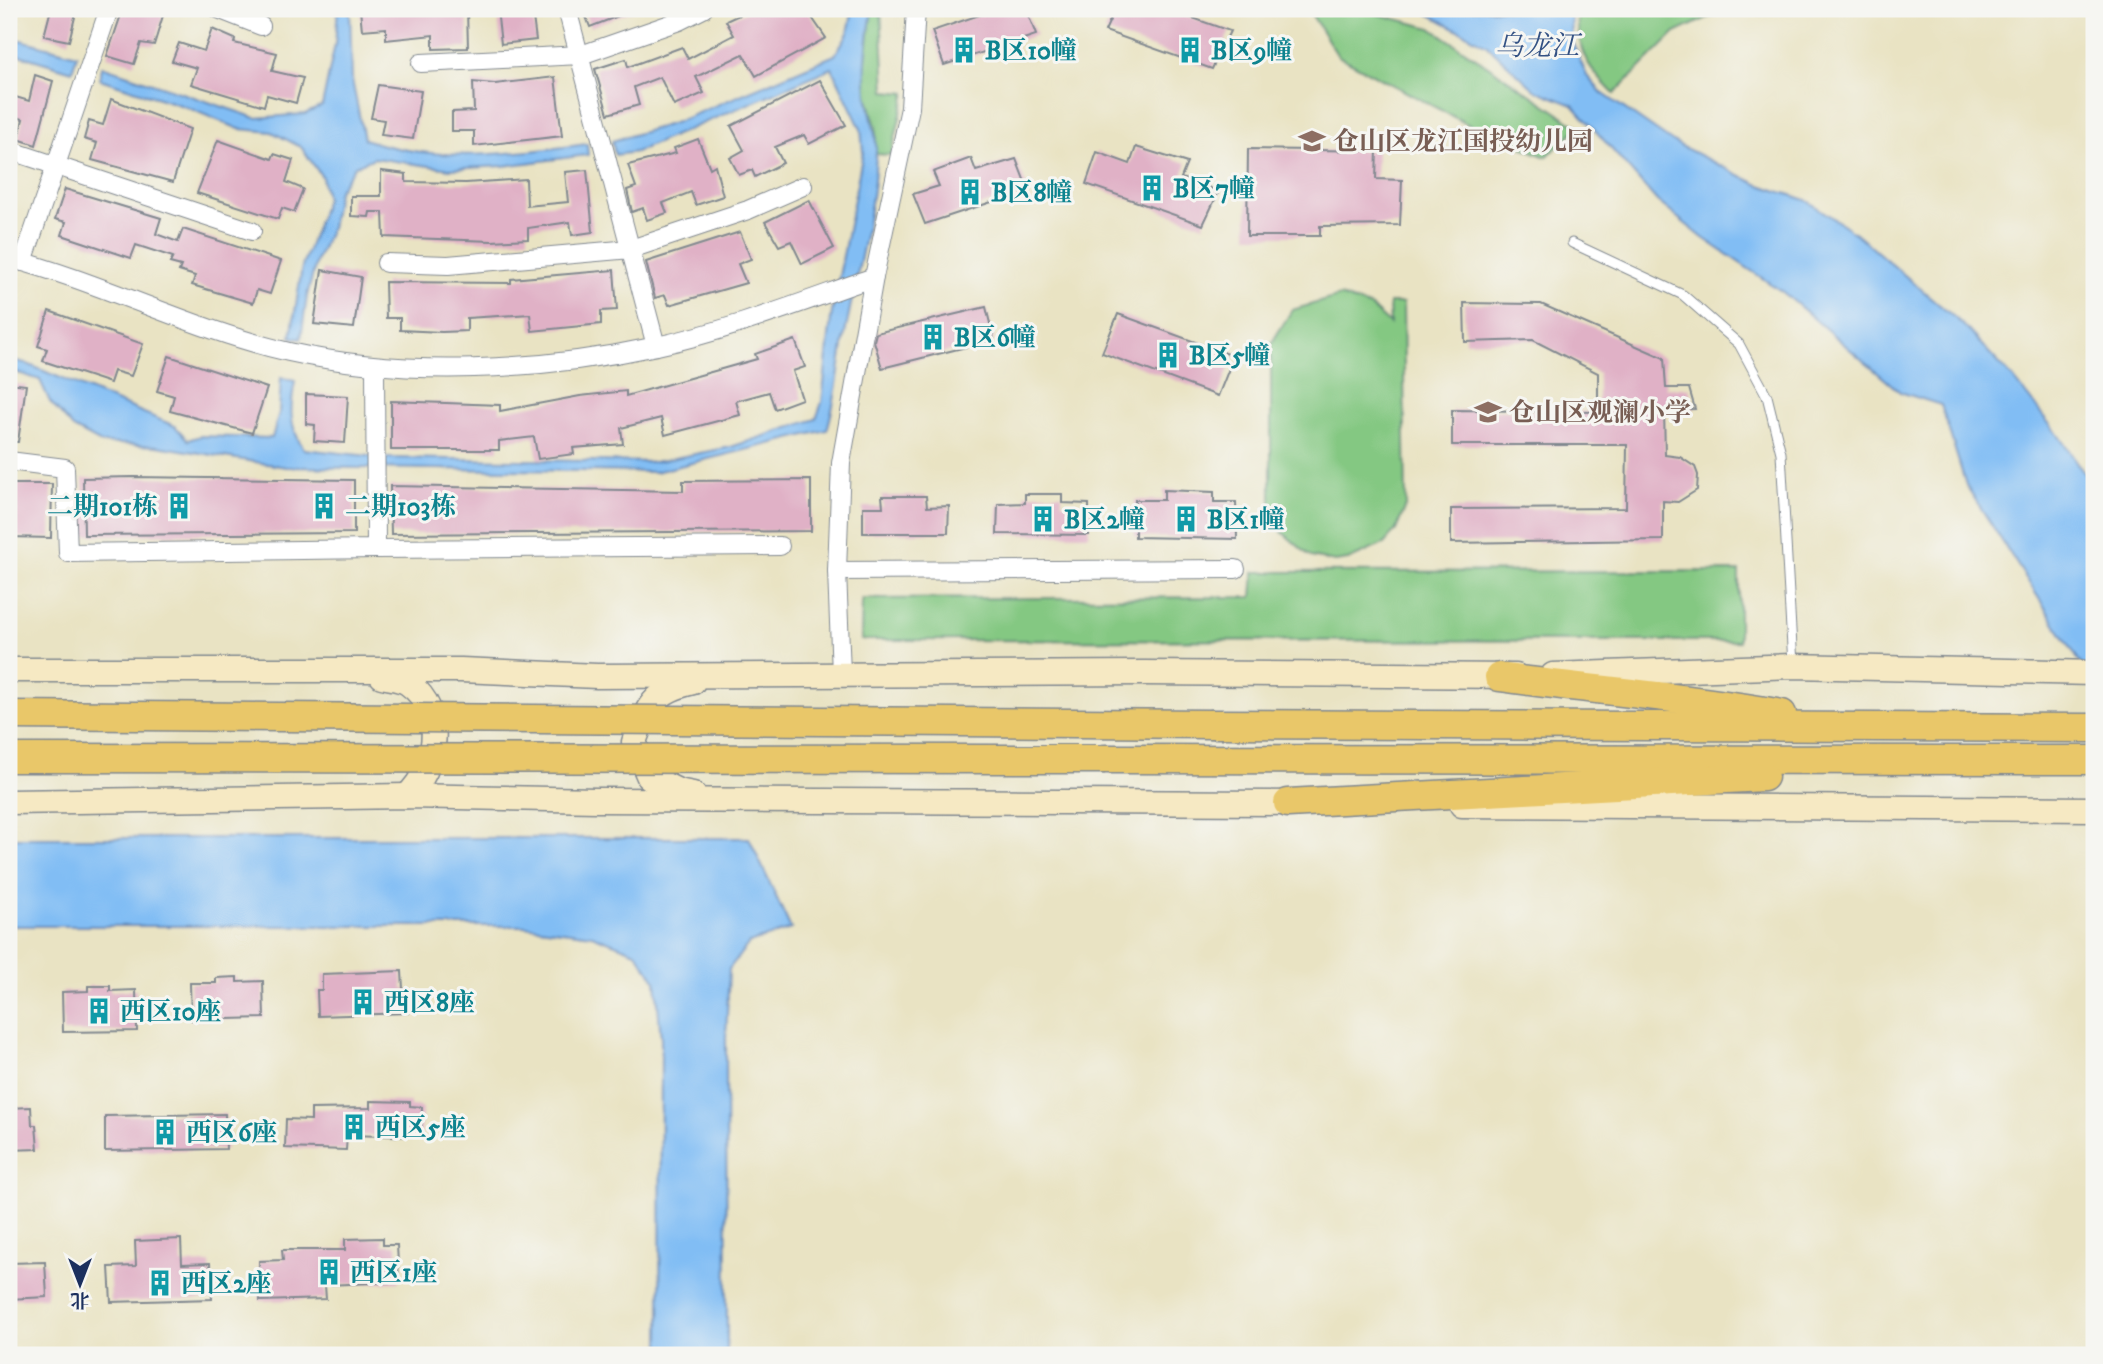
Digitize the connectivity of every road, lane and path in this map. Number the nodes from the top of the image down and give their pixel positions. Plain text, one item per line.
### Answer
1 (110, 9) edge
2 (218, 9) edge
3 (567, 9) edge
4 (703, 9) edge
5 (916, 9) edge
6 (261, 26) dead end
7 (581, 55) junction
8 (421, 63) dead end
9 (9, 150) edge
10 (55, 168) junction
11 (803, 186) dead end
12 (252, 231) dead end
13 (1572, 243) dead end
14 (631, 249) junction
15 (16, 260) edge
16 (386, 263) dead end
17 (865, 280) junction
18 (656, 346) junction
19 (375, 366) junction
20 (9, 461) edge
21 (780, 546) dead end
22 (376, 549) junction
23 (1236, 569) dead end
24 (837, 571) junction
25 (1793, 666) junction
26 (9, 670) edge
27 (362, 671) junction
28 (2086, 673) edge
29 (841, 674) junction
30 (725, 675) junction
31 (1499, 677) junction
32 (9, 715) edge
33 (1860, 728) junction
34 (2094, 728) edge
35 (9, 758) edge
36 (2094, 760) edge
37 (407, 796) junction
38 (726, 800) junction
39 (9, 802) edge
40 (1288, 803) junction
41 (2094, 809) edge

1 - 10 street
2 - 6 street
3 - 7 street
4 - 7 street
5 - 17 street
7 - 8 street
7 - 14 street
9 - 10 street
10 - 12 street
10 - 15 street
11 - 14 street
13 - 25 lane
14 - 16 street
14 - 18 street
15 - 19 street
17 - 18 street
17 - 24 street
18 - 19 street
19 - 22 street
20 - 22 street
21 - 22 street
23 - 24 street
24 - 29 street
25 - 28 main road
25 - 31 main road
26 - 27 main road
27 - 30 main road
27 - 37 main road
29 - 30 main road
29 - 31 main road
30 - 38 main road
31 - 33 highway
32 - 33 highway, bridge
33 - 34 highway
35 - 36 highway, bridge
36 - 40 highway
37 - 38 main road
37 - 39 main road
38 - 40 main road
40 - 41 main road

